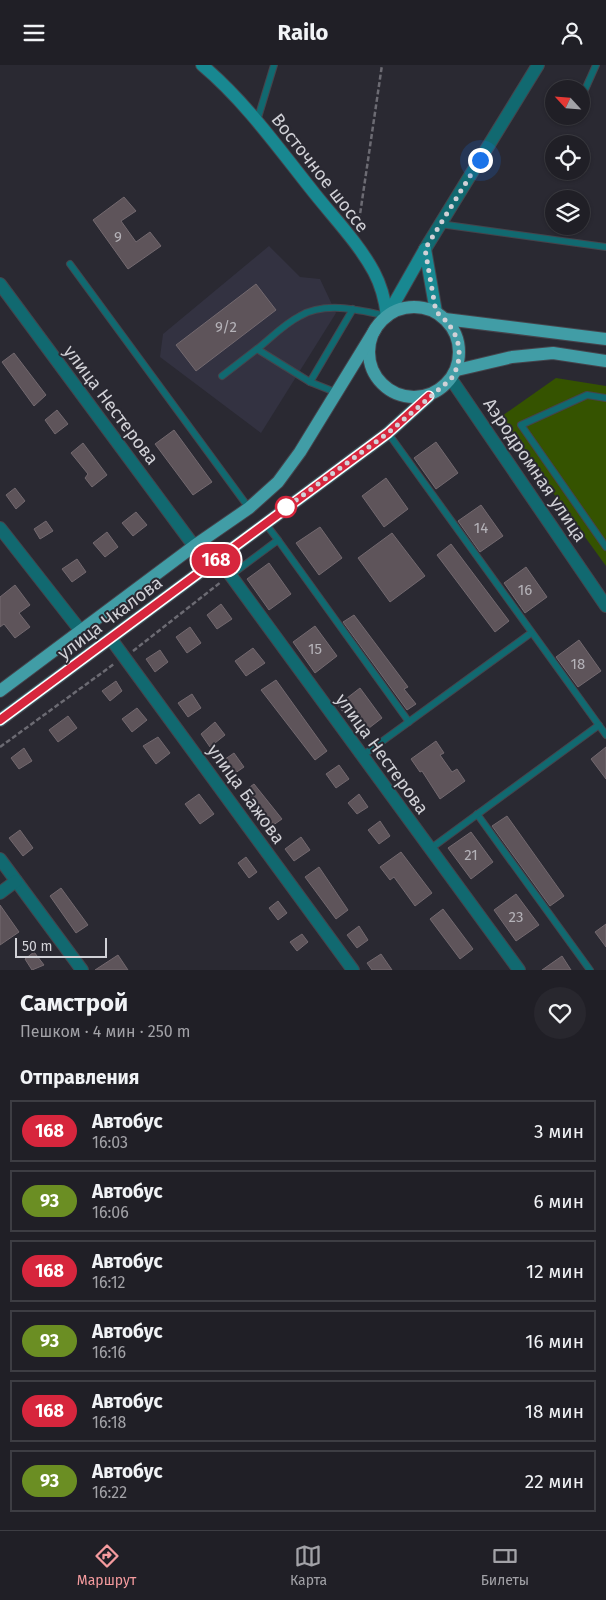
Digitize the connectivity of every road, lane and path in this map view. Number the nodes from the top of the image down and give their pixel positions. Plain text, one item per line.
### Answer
1 (202, 65) edge
2 (274, 65) edge
3 (382, 65) edge
4 (538, 65) edge
5 (596, 65) edge
6 (590, 80) edge
7 (257, 121) junction
8 (440, 224) junction
9 (349, 237) junction
10 (606, 247) edge
11 (425, 249) junction
12 (70, 264) dead end
13 (0, 284) edge
14 (353, 309) junction
15 (387, 316) junction
16 (440, 316) junction
17 (376, 328) junction
18 (606, 339) edge
19 (257, 349) junction
20 (606, 361) edge
21 (454, 375) junction
22 (222, 376) dead end
23 (310, 382) junction
24 (335, 392) junction
25 (429, 396) junction
26 (606, 399) edge
27 (388, 433) junction
28 (249, 508) junction
29 (265, 523) junction
30 (0, 528) edge
31 (278, 539) junction
32 (194, 546) junction
33 (606, 547) edge
34 (218, 558) junction
35 (231, 575) junction
36 (606, 605) edge
37 (80, 631) junction
38 (531, 633) junction
39 (111, 639) junction
40 (0, 691) edge
41 (0, 720) edge
42 (409, 722) junction
43 (598, 725) junction
44 (606, 735) edge
45 (362, 756) junction
46 (477, 814) junction
47 (430, 849) junction
48 (0, 859) edge
49 (16, 881) junction
50 (0, 893) edge
51 (82, 970) edge
52 (353, 970) edge
53 (519, 970) edge
54 (590, 970) edge

1 - 7 street, Восточное шоссе
2 - 7 lane
3 - 9 path
4 - 8 street
5 - 6 lane
7 - 9 street, Восточное шоссе
8 - 10 lane
8 - 11 street
9 - 15 street, Восточное шоссе
11 - 15 street
11 - 16 street
12 - 28 lane
13 - 32 street, улица Нестерова
14 - 15 lane
14 - 19 lane
14 - 23 lane
15 - 16 main road
15 - 17 main road
16 - 18 main road
16 - 21 main road
17 - 24 main road, улица Чкалова
17 - 25 main road
19 - 22 lane
19 - 23 lane
20 - 21 main road
21 - 25 main road
21 - 36 street, Аэродромная улица
23 - 24 lane
24 - 28 main road, улица Чкалова
25 - 27 main road, улица Чкалова
26 - 33 lane
27 - 29 main road, улица Чкалова
27 - 38 lane
28 - 32 main road, улица Чкалова
29 - 31 lane
29 - 34 main road, улица Чкалова
30 - 37 street
31 - 35 lane
31 - 42 lane
32 - 37 main road, улица Чкалова
34 - 35 street, улица Нестерова
34 - 39 main road, улица Чкалова
35 - 45 street, улица Нестерова
37 - 40 main road, улица Чкалова
38 - 42 lane
38 - 43 lane
39 - 41 main road, улица Чкалова
39 - 52 street, улица Бажова
42 - 45 lane
43 - 44 lane
43 - 46 lane
45 - 47 street, улица Нестерова
46 - 47 lane
46 - 54 lane
47 - 53 street, улица Нестерова
48 - 49 street
49 - 50 street
49 - 51 street

